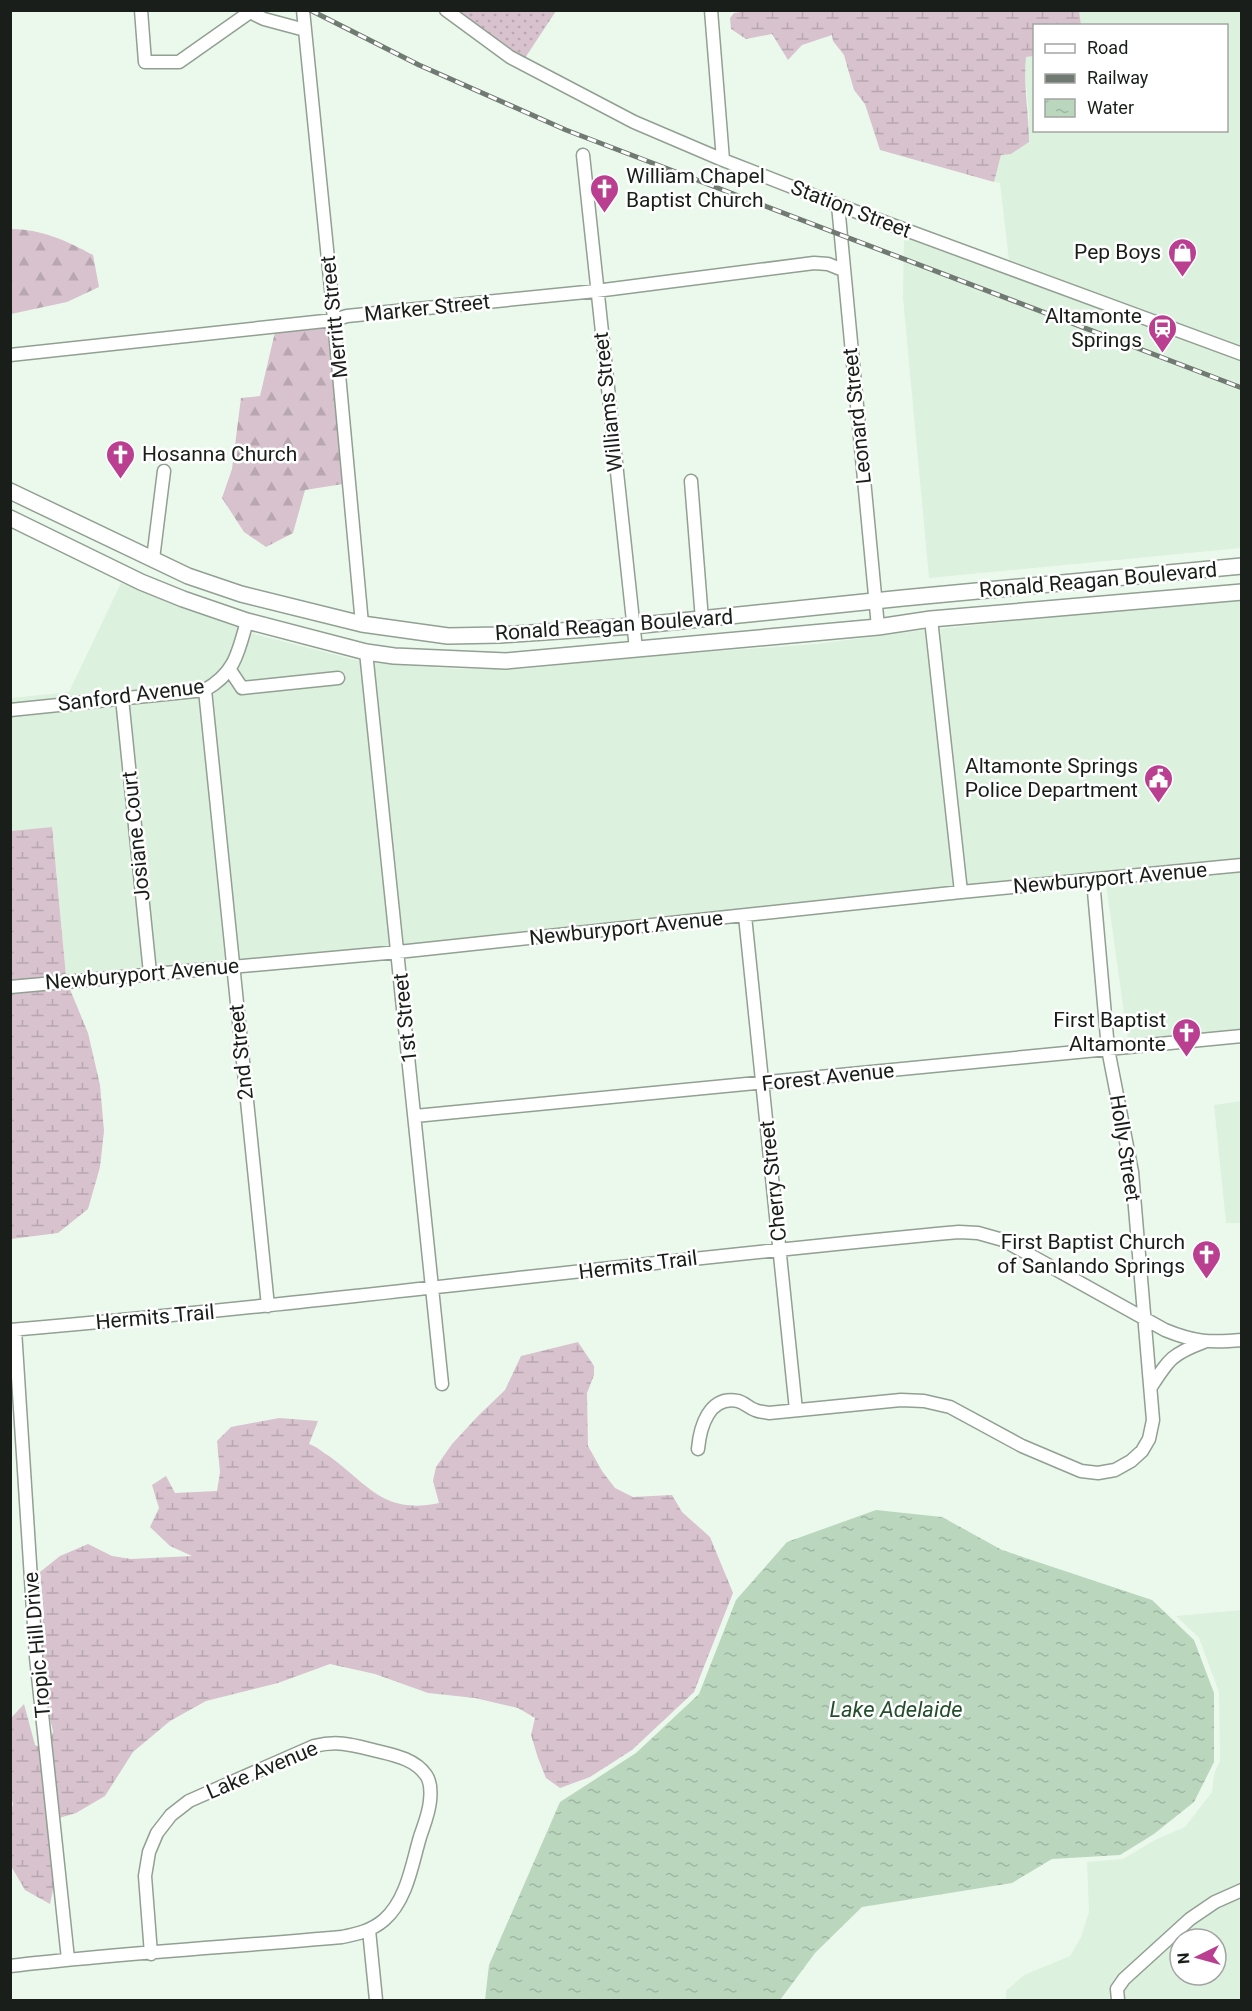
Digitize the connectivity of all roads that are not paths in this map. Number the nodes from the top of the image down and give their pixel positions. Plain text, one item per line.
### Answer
1 (141, 10) edge
2 (303, 10) edge
3 (446, 10) edge
4 (711, 10) edge
5 (248, 11) edge
6 (305, 30) junction
7 (583, 154) dead end
8 (723, 160) junction
9 (838, 205) junction
10 (843, 270) junction
11 (596, 291) junction
12 (334, 320) junction
13 (10, 354) edge
14 (1242, 354) edge
15 (164, 471) dead end
16 (691, 481) dead end
17 (10, 491) edge
18 (10, 518) edge
19 (153, 559) junction
20 (1242, 566) edge
21 (1242, 592) edge
22 (875, 601) junction
23 (702, 620) junction
24 (931, 620) junction
25 (247, 621) junction
26 (362, 624) junction
27 (633, 626) junction
28 (878, 627) junction
29 (636, 649) junction
30 (366, 652) junction
31 (230, 670) junction
32 (338, 678) dead end
33 (205, 690) junction
34 (122, 698) junction
35 (10, 710) edge
36 (1242, 865) edge
37 (1093, 880) junction
38 (960, 892) junction
39 (745, 916) junction
40 (398, 952) junction
41 (232, 965) junction
42 (150, 973) junction
43 (10, 987) edge
44 (1242, 1036) edge
45 (1108, 1049) junction
46 (762, 1083) junction
47 (415, 1116) junction
48 (780, 1248) junction
49 (432, 1288) junction
50 (268, 1306) junction
51 (1144, 1318) junction
52 (13, 1330) edge
53 (1242, 1340) edge
54 (1204, 1342) junction
55 (442, 1384) dead end
56 (1151, 1387) junction
57 (796, 1410) junction
58 (698, 1449) dead end
59 (1242, 1890) edge
60 (369, 1930) junction
61 (151, 1954) junction
62 (68, 1959) junction
63 (10, 1966) edge
64 (376, 2001) edge
65 (1118, 2001) edge

1 - 5 street
2 - 6 street, Merritt Street
3 - 8 street, Station Street
4 - 8 street
5 - 6 street
6 - 12 street, Merritt Street
7 - 11 street, Williams Street
8 - 9 street, Station Street
9 - 10 street, Leonard Street
9 - 14 street, Station Street
10 - 11 street, Marker Street
10 - 22 street, Leonard Street
11 - 12 street, Marker Street
11 - 27 street, Williams Street
12 - 13 street, Marker Street
12 - 26 street, Merritt Street
15 - 19 street
16 - 23 street
17 - 19 main road, Ronald Reagan Boulevard
18 - 25 main road, Ronald Reagan Boulevard
19 - 26 main road, Ronald Reagan Boulevard
20 - 22 main road, Ronald Reagan Boulevard
21 - 24 main road, Ronald Reagan Boulevard
22 - 23 main road, Ronald Reagan Boulevard
22 - 28 street, Leonard Street
23 - 27 main road, Ronald Reagan Boulevard
24 - 28 main road, Ronald Reagan Boulevard
24 - 38 street
25 - 30 main road, Ronald Reagan Boulevard
25 - 31 street, Sanford Avenue
26 - 27 main road, Ronald Reagan Boulevard
26 - 30 main road
27 - 29 street, Williams Street
28 - 29 main road, Ronald Reagan Boulevard
29 - 30 main road, Ronald Reagan Boulevard
30 - 40 street, 1st Street
31 - 32 street
31 - 33 street, Sanford Avenue
33 - 34 street, Sanford Avenue
33 - 41 street, 2nd Street
34 - 35 street, Sanford Avenue
34 - 42 street, Josiane Court
36 - 37 street, Newburyport Avenue
37 - 38 street, Newburyport Avenue
37 - 45 street, Holly Street
38 - 39 street, Newburyport Avenue
39 - 40 street, Newburyport Avenue
39 - 46 street, Cherry Street
40 - 41 street, Newburyport Avenue
40 - 47 street, 1st Street
41 - 42 street, Newburyport Avenue
41 - 50 street, 2nd Street
42 - 43 street, Newburyport Avenue
44 - 45 street, Forest Avenue
45 - 46 street, Forest Avenue
45 - 51 street, Holly Street
46 - 47 street, Forest Avenue
46 - 48 street, Cherry Street
47 - 49 street, 1st Street
48 - 49 street, Hermits Trail
48 - 51 street, Hermits Trail
48 - 57 street, Cherry Street
49 - 50 street, Hermits Trail
49 - 55 street, 1st Street
50 - 52 street, Hermits Trail
51 - 54 street, Hermits Trail
51 - 56 street, Holly Street
52 - 62 street, Tropic Hill Drive
53 - 54 street, Hermits Trail
54 - 56 street
56 - 57 street, Holly Street
57 - 58 street
59 - 65 street
60 - 61 street, Lake Avenue
60 - 61 street, Lake Avenue
60 - 64 street
61 - 62 street, Lake Avenue
62 - 63 street, Lake Avenue

